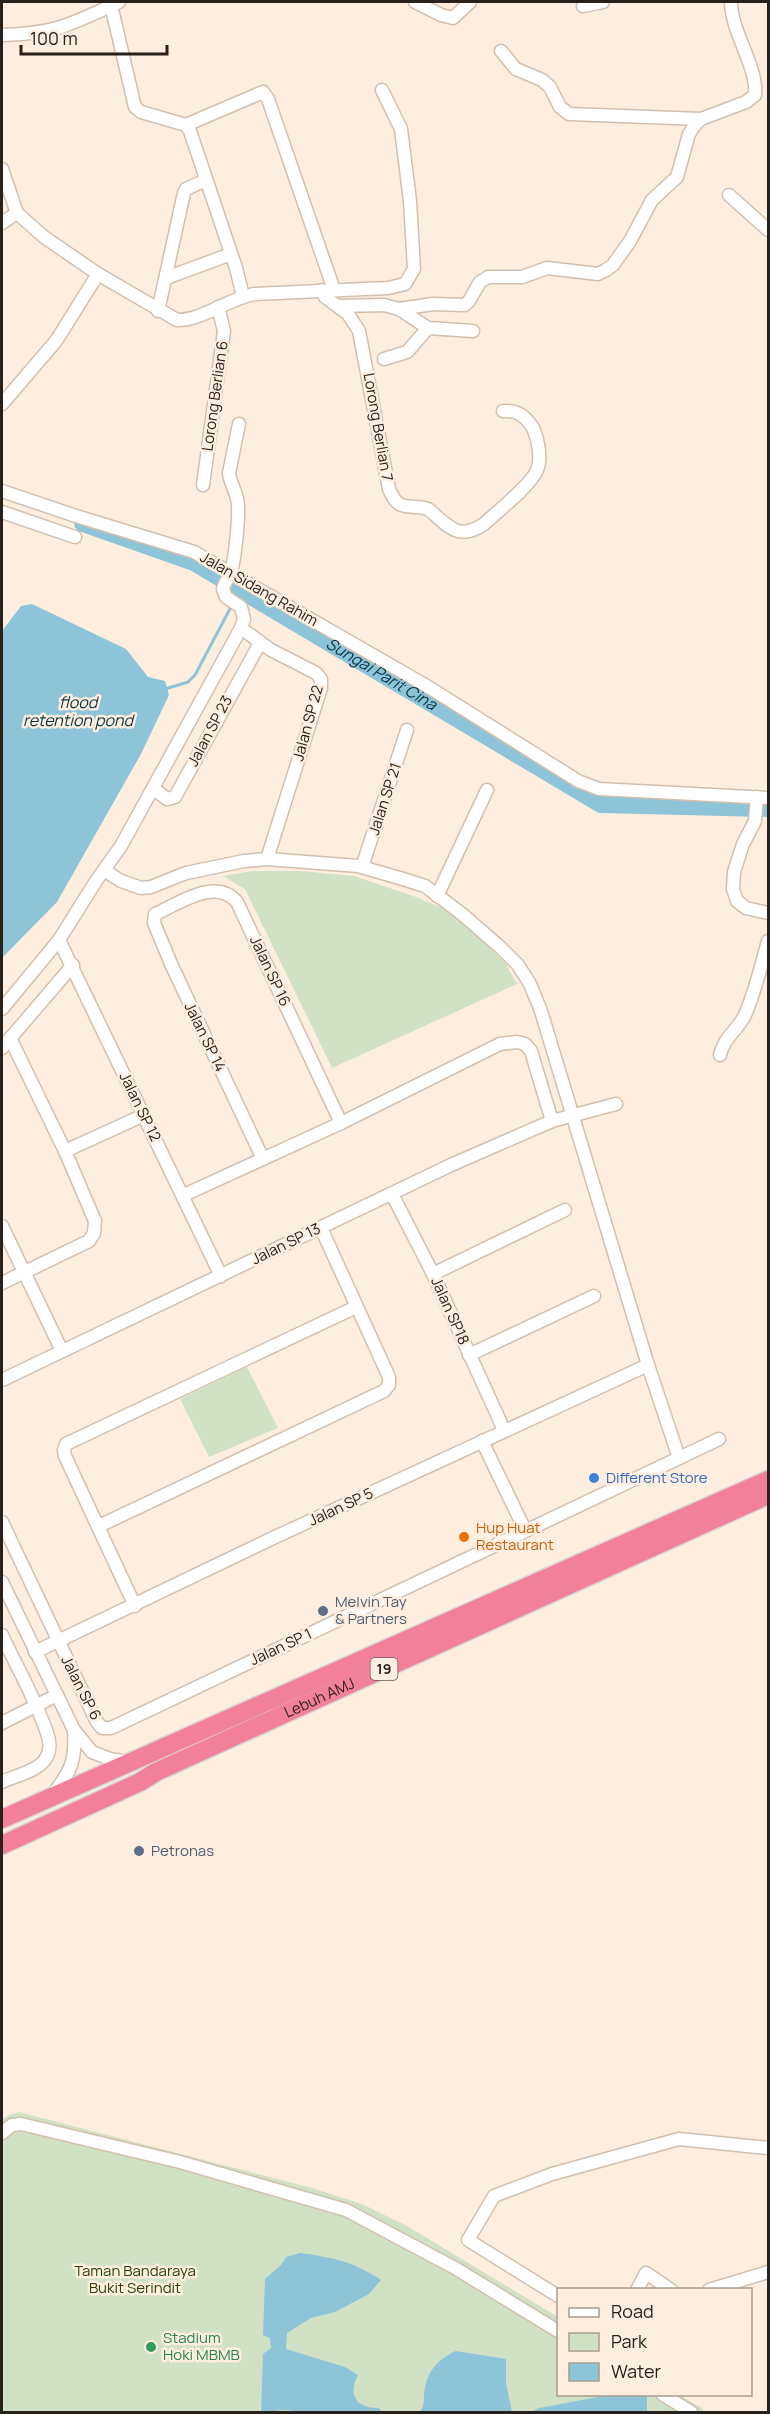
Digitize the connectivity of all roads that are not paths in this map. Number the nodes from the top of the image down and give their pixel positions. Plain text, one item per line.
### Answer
1 (415, 2) edge
2 (470, 2) edge
3 (603, 2) edge
4 (731, 2) edge
5 (115, 3) edge
6 (583, 6) dead end
7 (2, 35) edge
8 (501, 51) dead end
9 (382, 90) dead end
10 (701, 119) junction
11 (186, 125) junction
12 (2, 169) edge
13 (206, 180) junction
14 (729, 195) dead end
15 (17, 213) junction
16 (2, 223) edge
17 (768, 230) edge
18 (231, 254) junction
19 (98, 274) junction
20 (166, 278) junction
21 (328, 290) junction
22 (243, 296) junction
23 (339, 306) junction
24 (218, 307) junction
25 (399, 309) junction
26 (158, 310) junction
27 (428, 328) junction
28 (473, 331) dead end
29 (384, 358) dead end
30 (2, 404) edge
31 (503, 411) dead end
32 (239, 424) dead end
33 (203, 486) dead end
34 (2, 491) edge
35 (2, 512) edge
36 (75, 537) dead end
37 (228, 578) junction
38 (241, 627) junction
39 (260, 643) junction
40 (407, 730) dead end
41 (153, 788) junction
42 (487, 790) dead end
43 (762, 801) edge
44 (267, 859) junction
45 (362, 867) junction
46 (104, 870) junction
47 (437, 896) junction
48 (768, 913) edge
49 (155, 914) joint
50 (59, 940) junction
51 (768, 942) edge
52 (73, 965) junction
53 (2, 1009) edge
54 (10, 1038) junction
55 (2, 1048) edge
56 (720, 1054) dead end
57 (616, 1104) dead end
58 (144, 1114) junction
59 (573, 1115) junction
60 (552, 1121) junction
61 (341, 1123) junction
62 (65, 1151) junction
63 (263, 1159) junction
64 (392, 1194) junction
65 (184, 1195) junction
66 (565, 1210) dead end
67 (2, 1226) edge
68 (321, 1228) junction
69 (24, 1272) junction
70 (433, 1274) junction
71 (221, 1275) junction
72 (2, 1282) edge
73 (594, 1296) dead end
74 (356, 1307) junction
75 (62, 1351) junction
76 (469, 1355) junction
77 (648, 1365) junction
78 (2, 1380) edge
79 (504, 1430) junction
80 (719, 1439) dead end
81 (482, 1441) junction
82 (679, 1458) junction
83 (768, 1478) edge
84 (768, 1497) edge
85 (733, 1504) junction
86 (2, 1522) edge
87 (99, 1526) junction
88 (525, 1530) junction
89 (2, 1582) edge
90 (135, 1606) junction
91 (2, 1635) edge
92 (57, 1641) junction
93 (35, 1652) junction
94 (57, 1695) junction
95 (36, 1706) junction
96 (2, 1723) edge
97 (111, 1728) joint
98 (74, 1730) junction
99 (128, 1762) junction
100 (2, 1782) edge
101 (50, 1797) junction
102 (2, 1819) edge
103 (2, 1845) edge
104 (2, 2133) edge
105 (768, 2148) edge
106 (768, 2272) edge
107 (638, 2288) edge
108 (669, 2288) edge
109 (712, 2288) edge
110 (557, 2295) edge
111 (557, 2330) edge
112 (665, 2396) edge
113 (691, 2412) edge

1 - 2 street
3 - 6 street
4 - 10 street
5 - 7 street
5 - 11 street
8 - 10 street
9 - 21 street
10 - 25 street
11 - 13 street
11 - 21 street
12 - 15 street
13 - 18 street
13 - 20 street
14 - 17 street
15 - 16 street
15 - 19 street
18 - 20 street
18 - 22 street
19 - 26 street
19 - 30 street
20 - 26 street
21 - 22 street
21 - 23 street, Lorong Berlian 7
22 - 24 street
23 - 25 street
23 - 31 street, Lorong Berlian 7
24 - 26 street
24 - 33 street, Lorong Berlian 6
25 - 27 street
27 - 28 street
27 - 29 street
32 - 37 street
34 - 37 street, Jalan Sidang Rahim
35 - 36 street
37 - 38 street
37 - 43 street, Jalan Sidang Rahim
38 - 39 street, Jalan SP 22
38 - 41 street
39 - 41 street, Jalan SP 23
39 - 44 street, Jalan SP 22
40 - 45 street, Jalan SP 21
41 - 46 street
42 - 47 street
43 - 48 street
44 - 45 street
44 - 46 street
45 - 47 street
46 - 50 street
47 - 59 street
49 - 61 street, Jalan SP 16
49 - 63 street, Jalan SP 14
50 - 52 street, Jalan SP 12
50 - 53 street
51 - 56 street
52 - 54 street
52 - 58 street, Jalan SP 12
54 - 55 street
54 - 62 street
57 - 59 street, Jalan SP 13
58 - 62 street
58 - 65 street, Jalan SP 12
59 - 60 street, Jalan SP 13
59 - 77 street
60 - 61 street
60 - 64 street, Jalan SP 13
61 - 63 street
62 - 69 street
63 - 65 street
64 - 68 street, Jalan SP 13
64 - 70 street, Jalan SP18
65 - 71 street, Jalan SP 12
66 - 70 street
67 - 69 street
68 - 71 street, Jalan SP 13
68 - 74 street
69 - 72 street
69 - 75 street
70 - 76 street, Jalan SP18
71 - 75 street, Jalan SP 13
73 - 76 street
74 - 87 street
74 - 87 street
75 - 78 street, Jalan SP 13
76 - 79 street, Jalan SP18
77 - 79 street, Jalan SP 5
77 - 82 street
79 - 81 street, Jalan SP 5
80 - 82 street, Jalan SP 1
81 - 88 street
81 - 90 street, Jalan SP 5
82 - 88 street, Jalan SP 1
83 - 85 highway, Lebuh AMJ / 19
84 - 85 highway
85 - 99 highway, Lebuh AMJ / 19
85 - 103 highway, Lebuh AMJ / 19
86 - 92 street, Jalan SP 6
87 - 90 street
88 - 97 street, Jalan SP 1
89 - 93 street
90 - 92 street, Jalan SP 5
91 - 95 street
92 - 93 street, Jalan SP 5
92 - 97 street, Jalan SP 6
93 - 94 street
94 - 95 street
94 - 98 street
95 - 96 street
95 - 100 street
98 - 99 street
98 - 101 street
99 - 101 highway, Lebuh AMJ / 19
101 - 102 highway, Lebuh AMJ / 19
104 - 111 street
105 - 110 street
106 - 109 street
107 - 108 street
112 - 113 street

